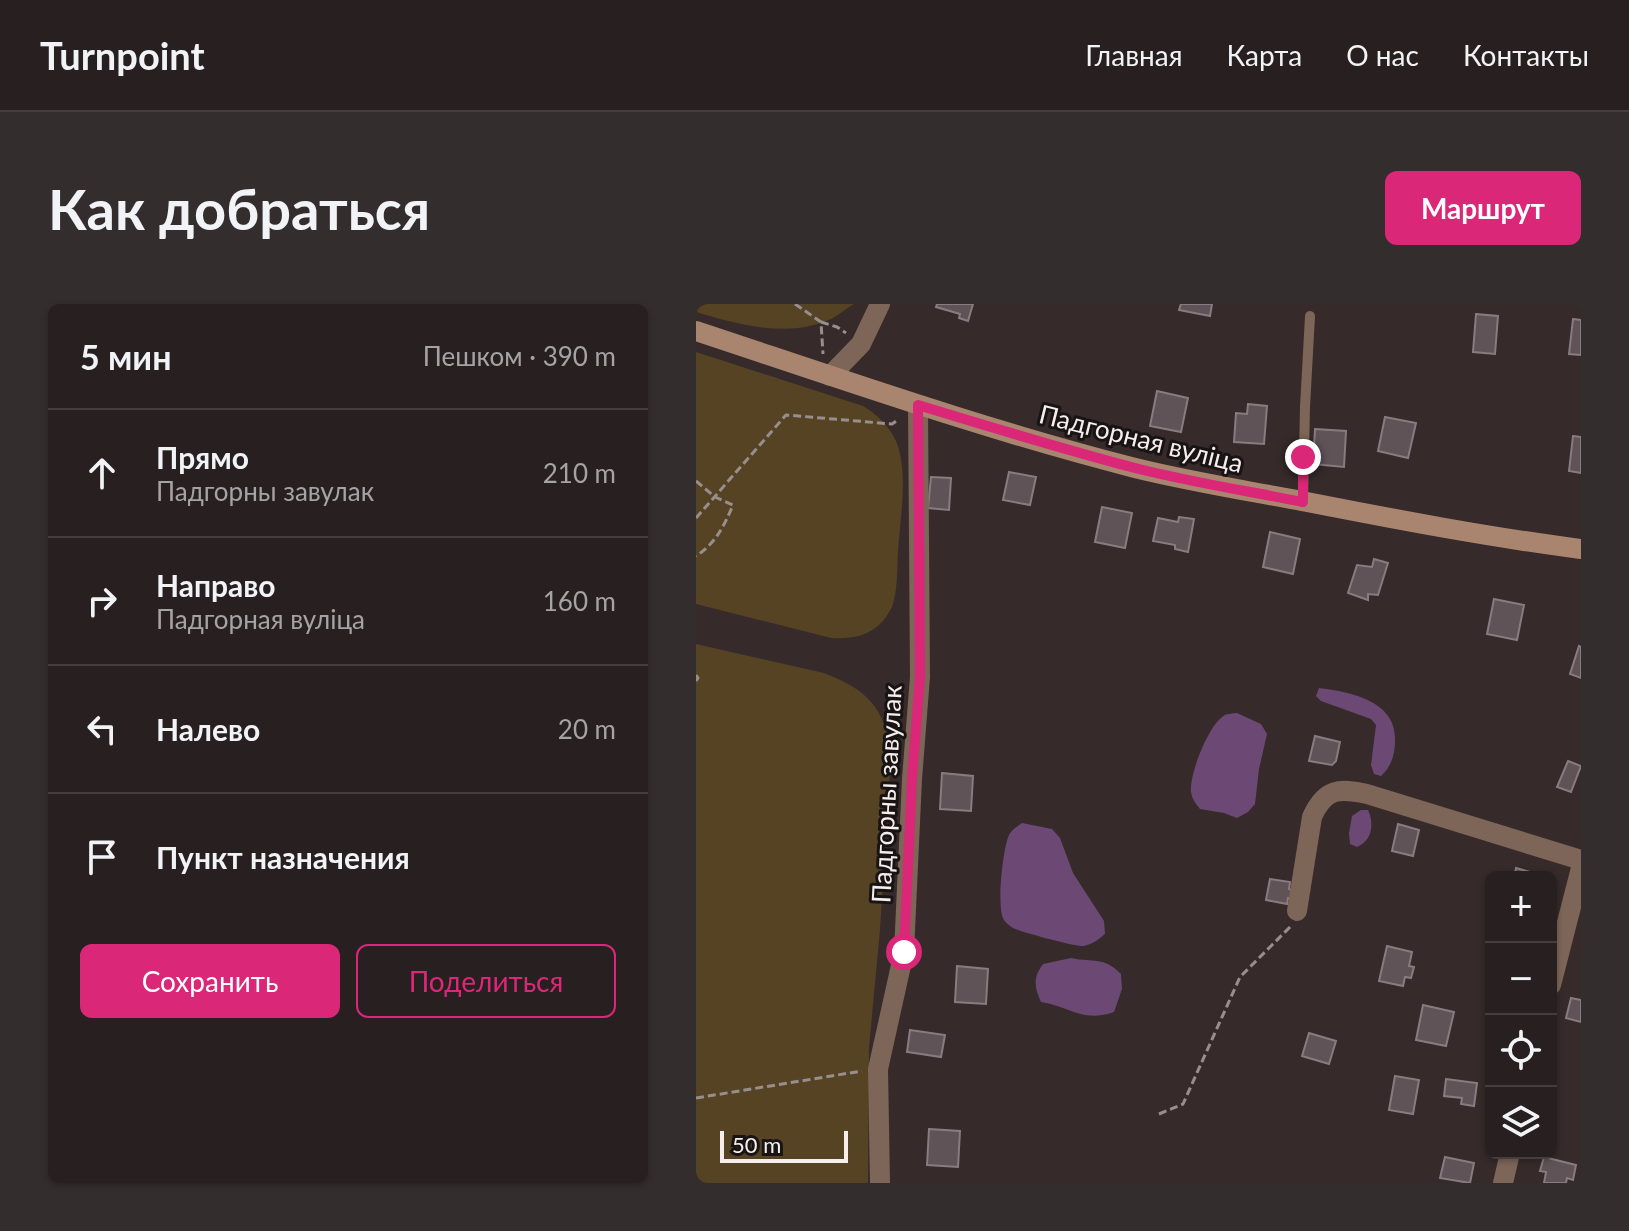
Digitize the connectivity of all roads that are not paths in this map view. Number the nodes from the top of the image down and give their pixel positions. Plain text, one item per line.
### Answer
1 (880, 304) edge
2 (1310, 316) dead end
3 (696, 331) edge
4 (830, 376) junction
5 (918, 405) junction
6 (1303, 502) junction
7 (1581, 549) edge
8 (1581, 860) edge
9 (1581, 868) edge
10 (1297, 911) road end
11 (1557, 962) edge
12 (1509, 1159) edge
13 (880, 1183) edge
14 (1503, 1183) edge

1 - 4 street
2 - 6 lane
3 - 4 street, Падгорная вуліца
4 - 5 street, Падгорная вуліца
5 - 6 street, Падгорная вуліца
5 - 13 street, Падгорны завулак
6 - 7 street, Падгорная вуліца
8 - 10 street
9 - 11 street
12 - 14 street

